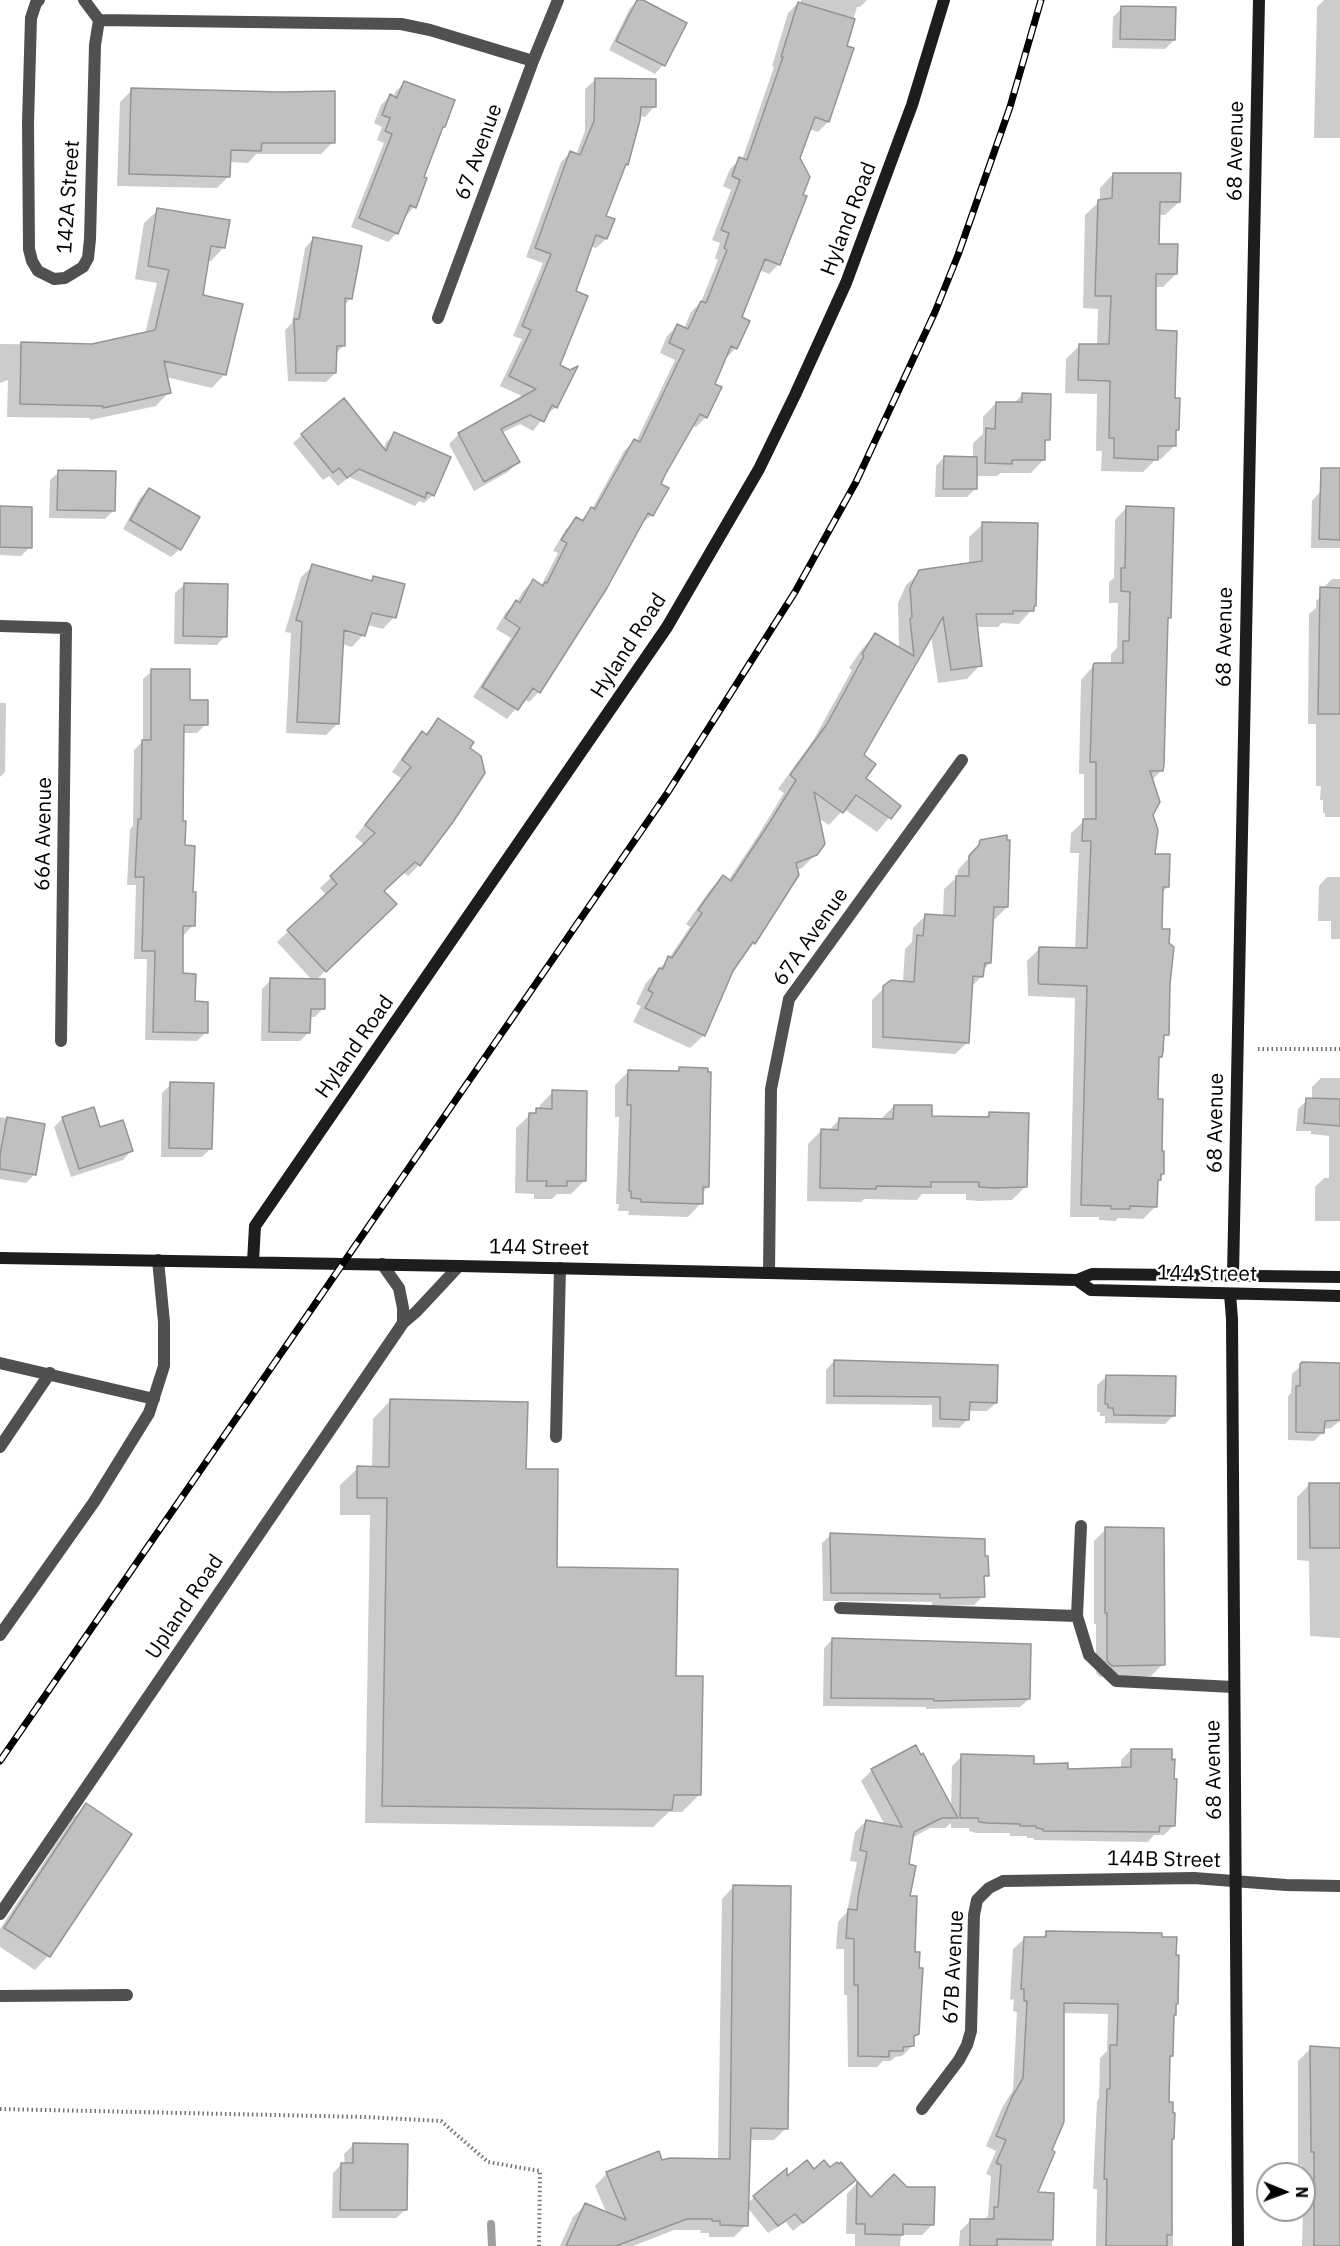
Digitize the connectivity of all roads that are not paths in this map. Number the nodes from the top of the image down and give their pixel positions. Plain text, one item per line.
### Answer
1 (39, 0) edge
2 (84, 0) edge
3 (558, 0) edge
4 (944, 0) edge
5 (1259, 0) edge
6 (99, 20) junction
7 (533, 61) junction
8 (438, 318) dead end
9 (0, 626) edge
10 (962, 760) dead end
11 (61, 1041) dead end
12 (0, 1258) edge
13 (158, 1260) junction
14 (253, 1262) junction
15 (382, 1264) junction
16 (459, 1266) junction
17 (560, 1268) junction
18 (769, 1273) junction
19 (1233, 1275) junction
20 (1340, 1277) edge
21 (1077, 1280) junction
22 (1230, 1294) junction
23 (1340, 1296) edge
24 (403, 1323) junction
25 (0, 1363) edge
26 (50, 1373) junction
27 (154, 1399) junction
28 (556, 1437) dead end
29 (0, 1447) edge
30 (1081, 1526) dead end
31 (840, 1608) dead end
32 (1077, 1616) junction
33 (0, 1635) edge
34 (1233, 1687) junction
35 (1235, 1881) junction
36 (1340, 1886) edge
37 (989, 1888) joint
38 (0, 1914) edge
39 (127, 1995) dead end
40 (0, 1996) edge
41 (922, 2109) dead end
42 (1238, 2246) edge

1 - 6 street, 142A Street
2 - 6 street
3 - 7 street, 67 Avenue
4 - 14 street, Hyland Road
5 - 19 street, 68 Avenue
6 - 7 street
7 - 8 street, 67 Avenue
9 - 11 street, 66A Avenue
10 - 18 street, 67A Avenue
12 - 13 street, 144 Street
13 - 14 street, 144 Street
13 - 27 street
14 - 15 street, 144 Street
15 - 16 street, 144 Street
15 - 24 street
16 - 17 street, 144 Street
16 - 24 street, Upland Road
17 - 18 street, 144 Street
17 - 28 street
18 - 21 street, 144 Street
19 - 20 street, 144 Street
19 - 21 street, 144 Street
21 - 22 street, 144 Street
22 - 23 street, 144 Street
22 - 34 street, 68 Avenue
24 - 38 street, Upland Road
25 - 26 street
26 - 27 street
26 - 29 street
27 - 33 street
30 - 32 street
31 - 32 street
32 - 34 street
34 - 35 street, 68 Avenue
35 - 36 street, 144B Street
35 - 37 street, 144B Street
35 - 42 street, 68 Avenue
37 - 41 street, 67B Avenue
39 - 40 street

